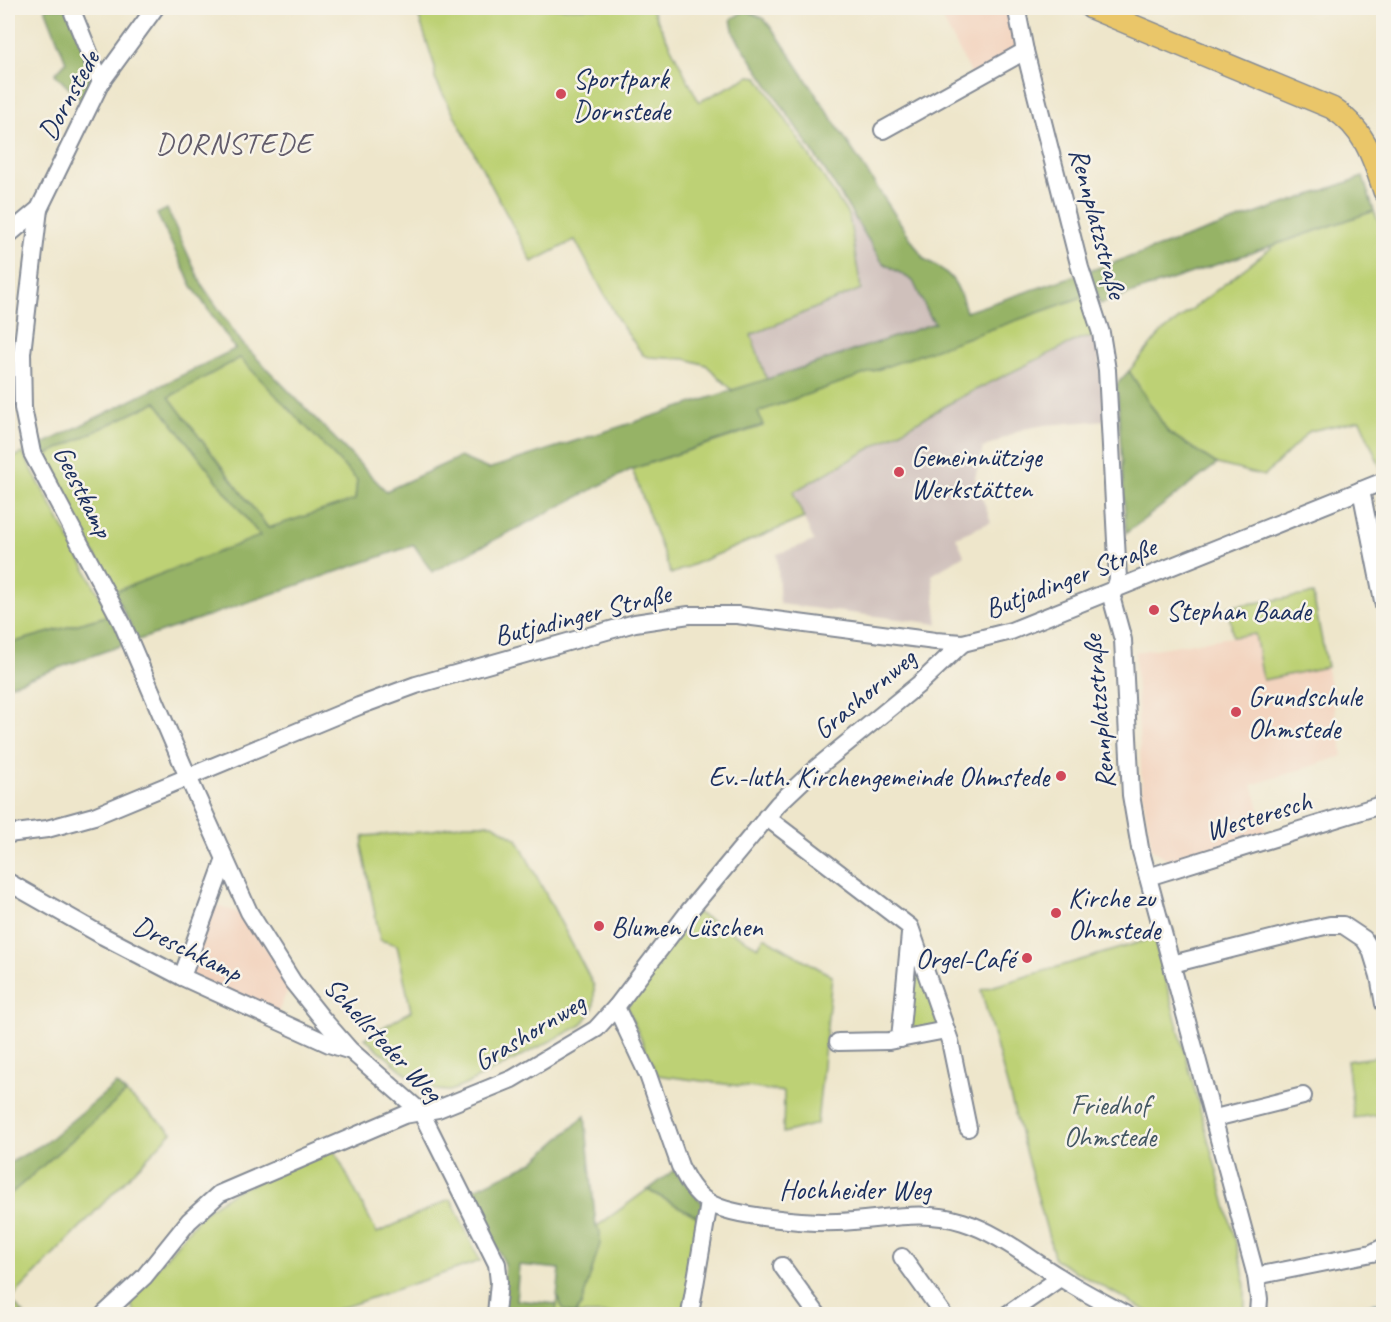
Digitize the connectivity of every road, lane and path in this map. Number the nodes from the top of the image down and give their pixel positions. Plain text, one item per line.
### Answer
1 (71, 8) edge
2 (155, 8) edge
3 (1019, 8) edge
4 (1091, 8) edge
5 (1025, 51) junction
6 (101, 82) junction
7 (883, 130) dead end
8 (1383, 191) edge
9 (39, 209) junction
10 (8, 235) edge
11 (1383, 481) edge
12 (1361, 490) junction
13 (1115, 589) junction
14 (1383, 606) edge
15 (963, 644) junction
16 (188, 777) junction
17 (1383, 804) edge
18 (766, 817) junction
19 (8, 834) edge
20 (225, 859) junction
21 (1148, 877) junction
22 (8, 882) edge
23 (910, 927) junction
24 (1172, 964) junction
25 (182, 976) junction
26 (1383, 1004) edge
27 (616, 1006) junction
28 (946, 1030) junction
29 (900, 1039) junction
30 (838, 1042) dead end
31 (350, 1050) junction
32 (1303, 1096) dead end
33 (421, 1112) junction
34 (1215, 1118) junction
35 (968, 1128) dead end
36 (709, 1203) junction
37 (1383, 1247) edge
38 (902, 1257) dead end
39 (782, 1266) dead end
40 (1256, 1276) junction
41 (1060, 1278) junction
42 (104, 1314) edge
43 (496, 1314) edge
44 (690, 1314) edge
45 (817, 1314) edge
46 (943, 1314) edge
47 (1008, 1314) edge
48 (1125, 1314) edge
49 (1258, 1314) edge

1 - 6 street
2 - 6 street, Dornstede
3 - 5 street, Rennplatzstraße
4 - 8 main road
5 - 7 street
5 - 13 street, Rennplatzstraße
6 - 9 street, Dornstede
9 - 10 street, Dornstede
9 - 16 street, Geestkamp
11 - 12 street, Butjadinger Straße
12 - 13 street, Butjadinger Straße
12 - 14 street
13 - 15 street, Butjadinger Straße
13 - 21 street, Rennplatzstraße
15 - 16 street, Butjadinger Straße
15 - 18 street, Grashornweg
16 - 19 street, Butjadinger Straße
16 - 20 street, Schellsteder Weg
17 - 21 street, Westeresch
18 - 23 street
18 - 27 street, Grashornweg
20 - 25 street
20 - 31 street, Schellsteder Weg
21 - 24 street, Rennplatzstraße
22 - 25 street, Dreschkamp
23 - 28 street
23 - 29 street
24 - 26 street
24 - 34 street, Rennplatzstraße
25 - 31 street, Dreschkamp
27 - 33 street, Grashornweg
27 - 36 street, Hochheider Weg
28 - 29 street
28 - 35 street
29 - 30 street
31 - 33 street, Schellsteder Weg
32 - 34 street
33 - 42 street, Grashornweg
33 - 43 street, Schellsteder Weg
34 - 40 street, Rennplatzstraße
36 - 41 street, Hochheider Weg
36 - 44 street
37 - 40 street
38 - 46 street
39 - 45 street
40 - 49 street, Rennplatzstraße
41 - 47 street
41 - 48 street, Hochheider Weg

